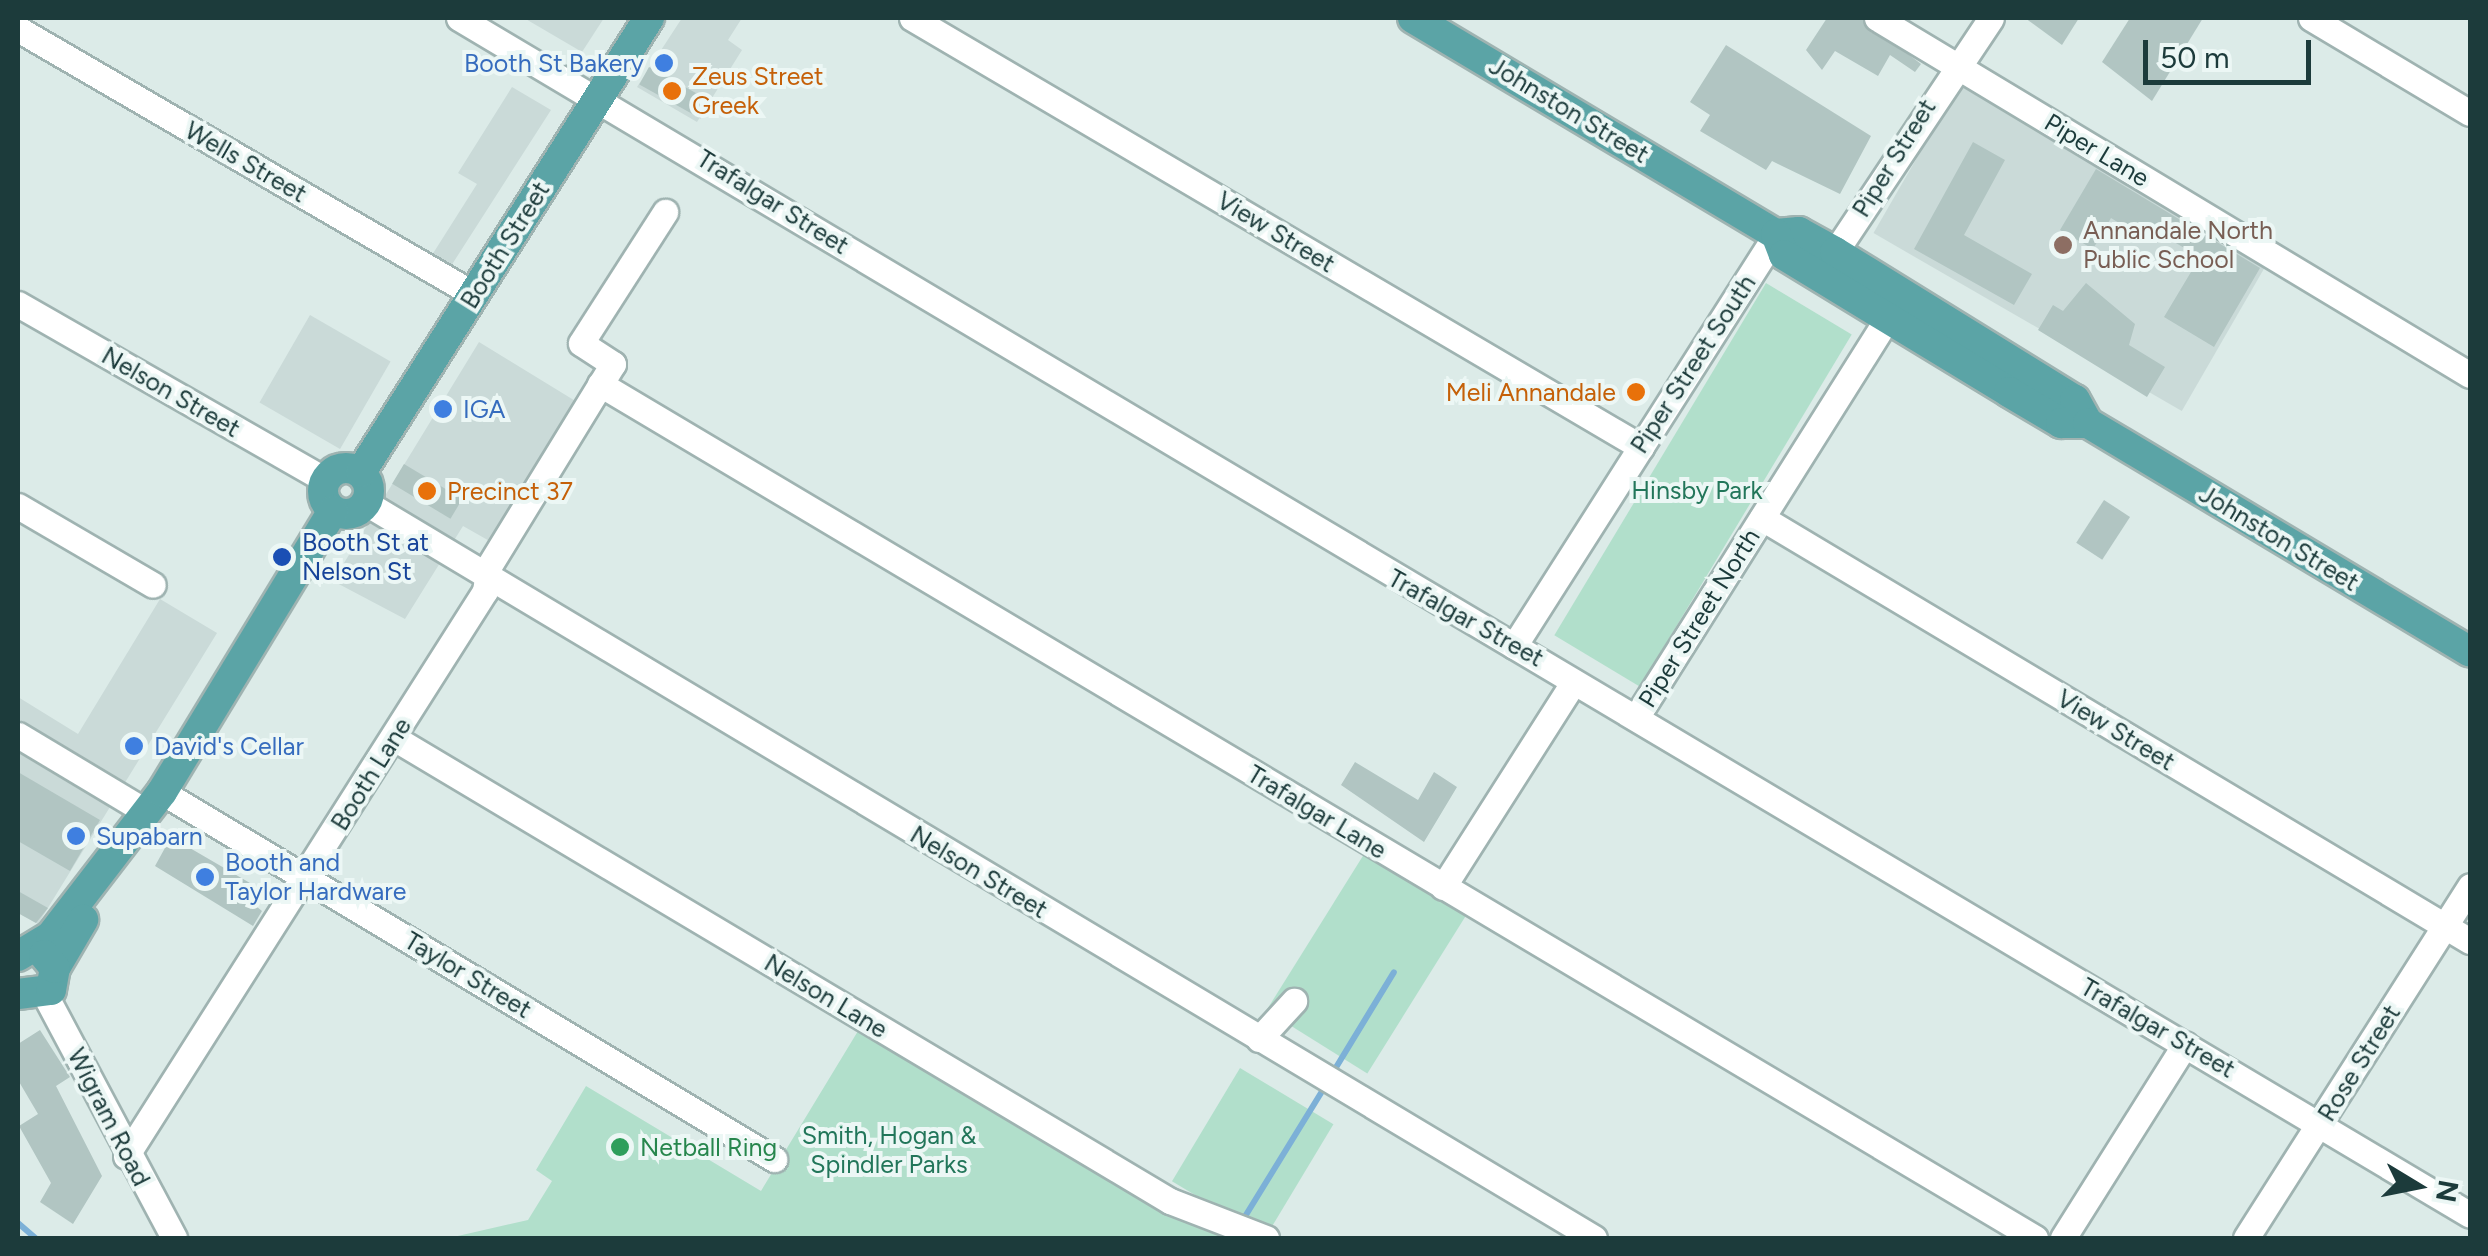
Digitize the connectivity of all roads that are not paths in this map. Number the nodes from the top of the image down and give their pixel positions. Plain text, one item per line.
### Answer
1 (459, 18) edge
2 (649, 18) edge
3 (912, 18) edge
4 (1413, 18) edge
5 (1877, 18) edge
6 (1991, 18) edge
7 (2311, 18) edge
8 (18, 30) edge
9 (1960, 68) junction
10 (598, 98) junction
11 (2470, 112) edge
12 (665, 212) dead end
13 (1776, 234) junction
14 (1834, 252) junction
15 (475, 294) junction
16 (18, 304) edge
17 (1888, 318) junction
18 (2470, 375) edge
19 (600, 384) junction
20 (2088, 423) junction
21 (1641, 447) junction
22 (360, 472) junction
23 (325, 480) junction
24 (366, 503) junction
25 (18, 506) edge
26 (333, 511) junction
27 (1762, 518) junction
28 (486, 580) junction
29 (153, 585) dead end
30 (1514, 646) junction
31 (2470, 652) edge
32 (1571, 686) junction
33 (1637, 716) junction
34 (18, 734) edge
35 (394, 738) junction
36 (154, 802) junction
37 (306, 878) junction
38 (2470, 886) edge
39 (1443, 887) junction
40 (2444, 926) junction
41 (2470, 941) edge
42 (33, 973) edge
43 (1294, 1001) dead end
44 (1259, 1038) junction
45 (2186, 1044) junction
46 (2320, 1125) junction
47 (126, 1156) junction
48 (774, 1158) dead end
49 (2470, 1215) edge
50 (174, 1238) edge
51 (1266, 1238) edge
52 (1594, 1238) edge
53 (2035, 1238) edge
54 (2063, 1238) edge
55 (2246, 1238) edge

1 - 10 street, Trafalgar Street
2 - 10 main road, Booth Street
3 - 21 street, View Street
4 - 13 main road, Johnston Street
5 - 9 street, Piper Lane
6 - 9 street, Piper Street
7 - 11 street
8 - 15 street, Wells Street
9 - 14 street, Piper Street
9 - 18 street, Piper Lane
10 - 15 main road, Booth Street
10 - 30 street, Trafalgar Street
12 - 19 street
13 - 14 main road, Johnston Street
13 - 17 main road, Johnston Street
13 - 21 street, Piper Street South
14 - 20 main road, Johnston Street
15 - 22 main road, Booth Street
16 - 23 street, Nelson Street
17 - 20 main road, Johnston Street
17 - 27 street, Piper Street North
19 - 28 street, Booth Lane
19 - 39 street, Trafalgar Lane
20 - 31 main road, Johnston Street
21 - 30 street, Piper Street South
22 - 23 main road
22 - 24 main road
23 - 26 main road
24 - 26 main road
24 - 28 street, Nelson Street
25 - 29 street
26 - 36 main road
27 - 33 street, Piper Street North
27 - 40 street, View Street
28 - 35 street, Booth Lane
28 - 44 street, Nelson Street
30 - 32 street, Trafalgar Street
32 - 33 street, Trafalgar Street
32 - 39 street
33 - 45 street, Trafalgar Street
34 - 36 street, Taylor Street
35 - 37 street, Booth Lane
35 - 51 street, Nelson Lane
36 - 37 street, Taylor Street
36 - 42 main road
37 - 47 street, Booth Lane
37 - 48 street, Taylor Street
38 - 40 street, Rose Street
39 - 53 street, Trafalgar Lane
40 - 41 street, View Street
40 - 46 street, Rose Street
42 - 47 street, Wigram Road
43 - 44 street
44 - 52 street, Nelson Street
45 - 46 street, Trafalgar Street
45 - 54 street
46 - 49 street, Trafalgar Street
46 - 55 street, Rose Street
47 - 50 street, Wigram Road

